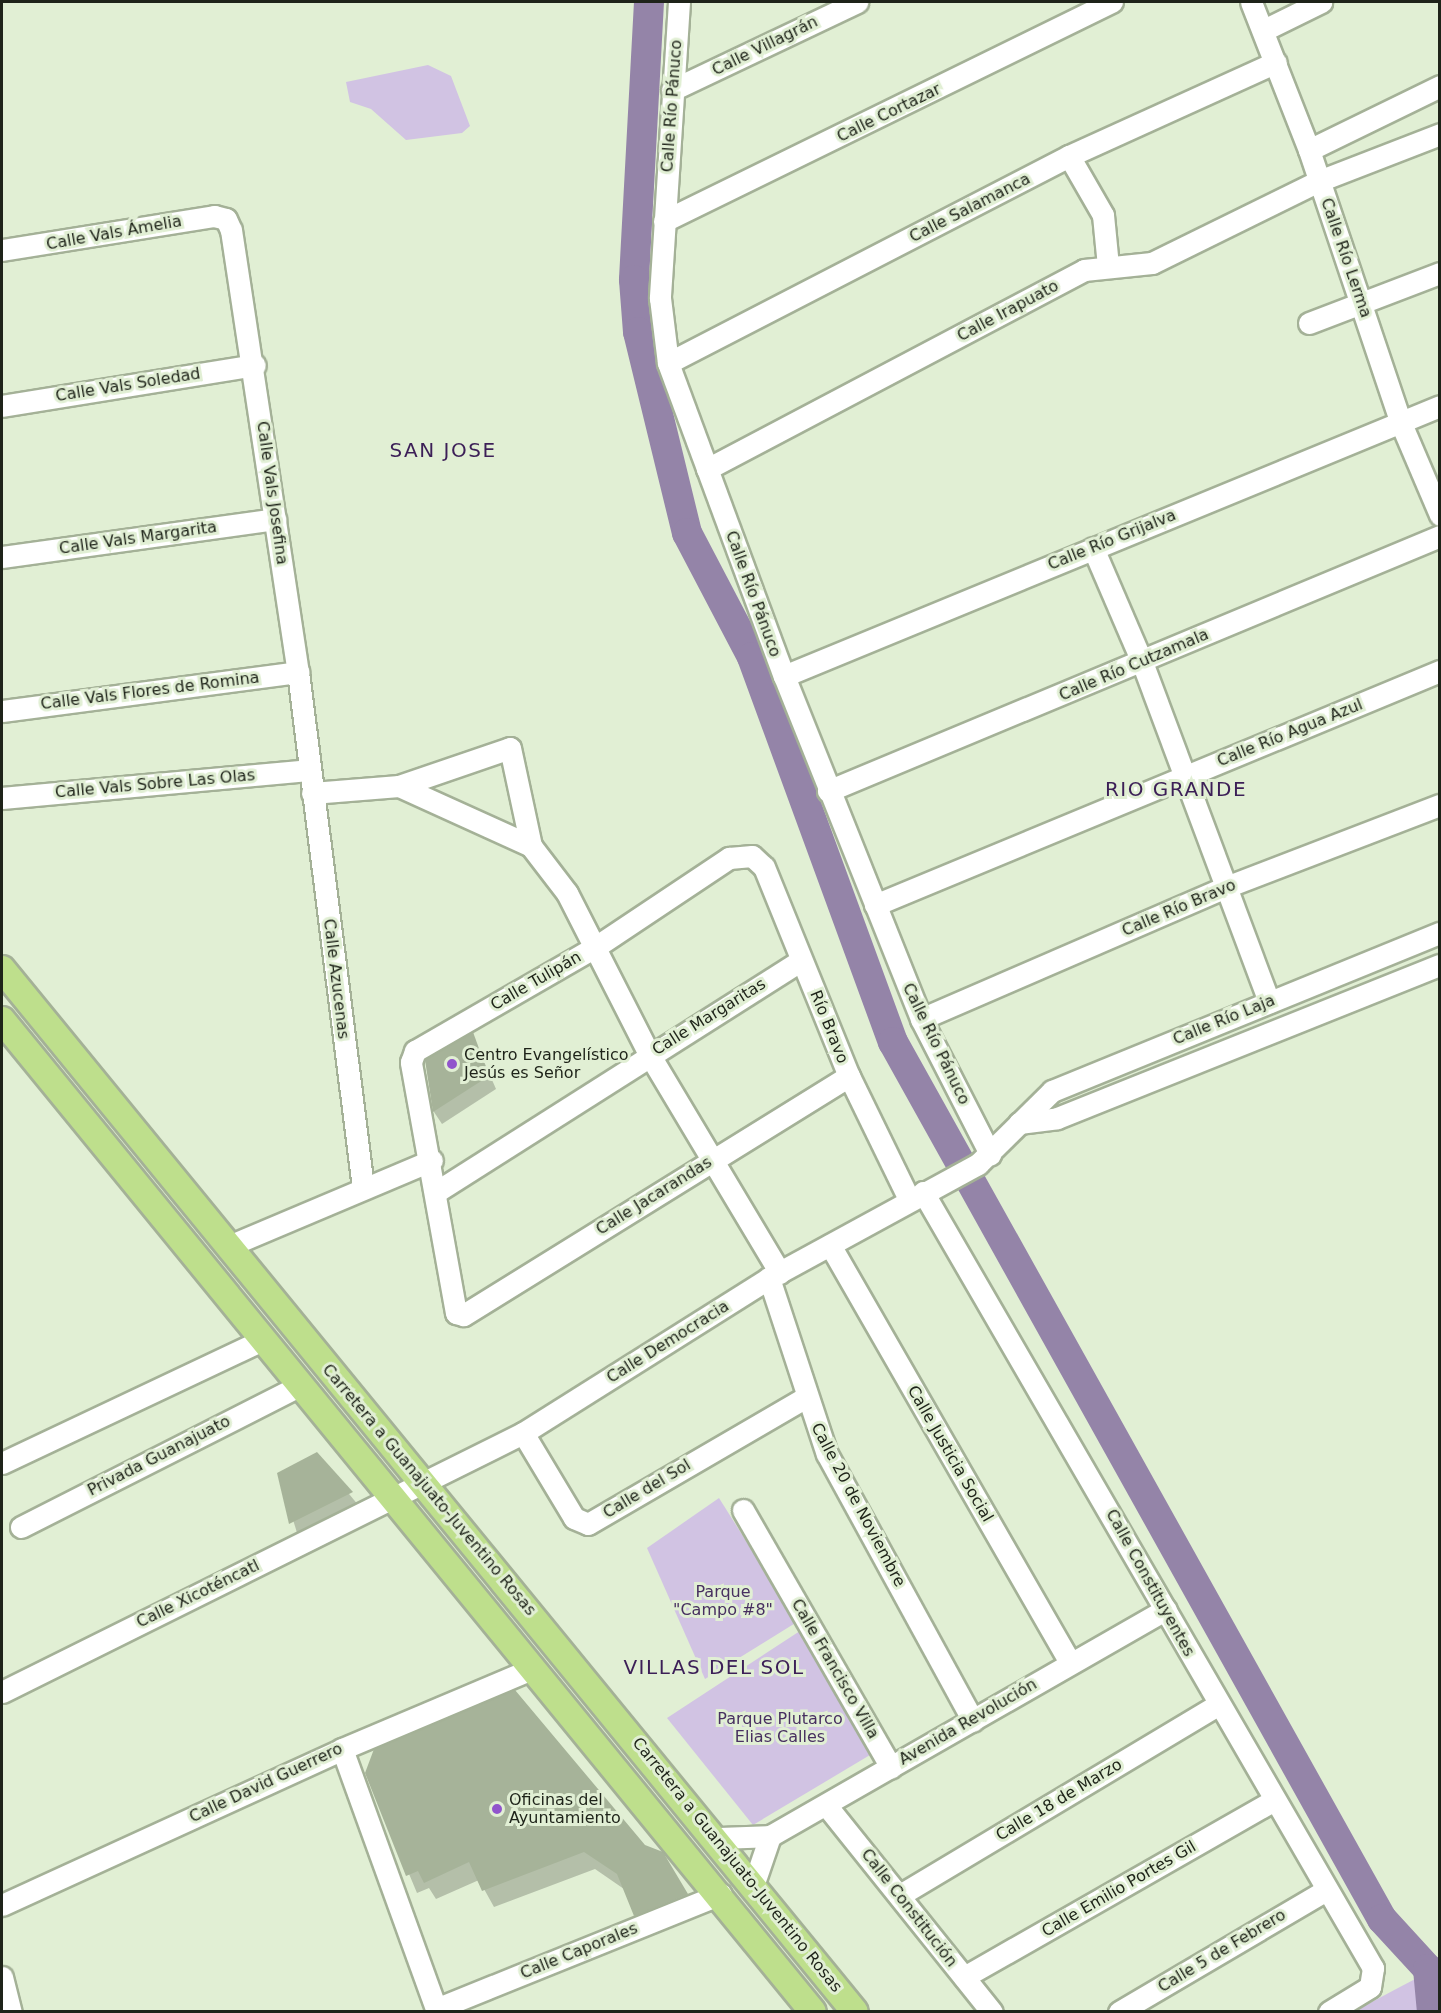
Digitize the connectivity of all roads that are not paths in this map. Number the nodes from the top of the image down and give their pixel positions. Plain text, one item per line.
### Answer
1 (679, 2) edge
2 (857, 2) edge
3 (1112, 2) edge
4 (1251, 2) edge
5 (1321, 2) edge
6 (1264, 30) junction
7 (1276, 62) junction
8 (1440, 86) edge
9 (672, 90) junction
10 (1440, 134) edge
11 (1309, 150) junction
12 (1069, 156) junction
13 (1319, 181) junction
14 (225, 219) joint
15 (664, 220) junction
16 (2, 250) edge
17 (1108, 266) junction
18 (1440, 273) edge
19 (1363, 303) junction
20 (1309, 323) dead end
21 (668, 363) junction
22 (255, 365) junction
23 (2, 406) edge
24 (1440, 406) edge
25 (1400, 421) junction
26 (707, 469) junction
27 (1440, 515) edge
28 (275, 519) junction
29 (1440, 536) edge
30 (1093, 548) junction
31 (2, 557) edge
32 (1142, 662) junction
33 (1440, 671) edge
34 (298, 672) junction
35 (784, 676) junction
36 (2, 711) edge
37 (309, 770) junction
38 (1182, 777) junction
39 (399, 786) junction
40 (828, 791) junction
41 (312, 793) junction
42 (2, 798) edge
43 (1440, 805) edge
44 (531, 846) junction
45 (752, 856) joint
46 (1226, 887) junction
47 (875, 905) junction
48 (1440, 933) edge
49 (597, 946) junction
50 (801, 960) junction
51 (1440, 965) edge
52 (2, 969) edge
53 (1269, 1002) junction
54 (921, 1018) junction
55 (2, 1020) edge
56 (649, 1054) junction
57 (80, 1063) junction
58 (849, 1076) junction
59 (54, 1084) junction
60 (1019, 1123) junction
61 (984, 1159) junction
62 (432, 1160) junction
63 (711, 1161) junction
64 (363, 1187) junction
65 (436, 1192) junction
66 (924, 1192) junction
67 (231, 1245) junction
68 (830, 1245) junction
69 (775, 1276) junction
70 (262, 1340) junction
71 (297, 1387) junction
72 (806, 1397) junction
73 (523, 1433) junction
74 (2, 1463) edge
75 (421, 1485) junction
76 (394, 1496) junction
77 (742, 1510) dead end
78 (21, 1527) dead end
79 (1166, 1609) junction
80 (1071, 1662) junction
81 (534, 1668) junction
82 (2, 1692) edge
83 (1217, 1705) junction
84 (620, 1720) junction
85 (974, 1721) junction
86 (595, 1742) junction
87 (342, 1749) junction
88 (891, 1767) junction
89 (1274, 1800) junction
90 (826, 1805) junction
91 (770, 1836) junction
92 (716, 1838) junction
93 (753, 1886) junction
94 (1326, 1890) junction
95 (721, 1894) junction
96 (900, 1895) junction
97 (2, 1905) edge
98 (2, 1977) edge
99 (964, 1977) junction
100 (437, 2010) edge
101 (11, 2012) edge
102 (813, 2012) edge
103 (855, 2012) edge
104 (992, 2012) edge
105 (1119, 2012) edge
106 (1329, 2012) edge

1 - 9 street, Calle Río Pánuco
2 - 9 street, Calle Villagrán
3 - 15 street, Calle Cortazar
4 - 6 street, Calle Río Lerma
5 - 6 street
6 - 7 street, Calle Río Lerma
7 - 11 street, Calle Río Lerma
7 - 12 street, Calle Salamanca
8 - 11 street
9 - 15 street, Calle Río Pánuco
10 - 13 street, Calle Irapuato
11 - 13 street, Calle Río Lerma
12 - 17 street
12 - 21 street, Calle Salamanca
13 - 17 street, Calle Irapuato
13 - 19 street, Calle Río Lerma
14 - 16 street, Calle Vals Ámelia
14 - 22 street, Calle Vals Josefina
15 - 21 street, Calle Río Pánuco
17 - 26 street, Calle Irapuato
18 - 19 street
19 - 20 street
19 - 25 street, Calle Río Lerma
21 - 26 street, Calle Río Pánuco
22 - 23 street, Calle Vals Soledad
22 - 28 street, Calle Vals Josefina
24 - 25 street, Calle Río Grijalva
25 - 27 street, Calle Río Lerma
25 - 30 street, Calle Río Grijalva
26 - 35 street, Calle Río Pánuco
28 - 31 street, Calle Vals Margarita
28 - 34 street, Calle Vals Josefina
29 - 32 street, Calle Río Cutzamala
30 - 32 street
30 - 35 street, Calle Río Grijalva
32 - 38 street
32 - 40 street, Calle Río Cutzamala
33 - 38 street, Calle Río Agua Azul
34 - 36 street, Calle Vals Flores de Romina
34 - 37 street, Calle Vals Josefina
35 - 40 street, Calle Río Pánuco
37 - 41 street, Calle Azucenas
37 - 42 street, Calle Vals Sobre Las Olas
38 - 46 street
38 - 47 street, Calle Río Agua Azul
39 - 41 street
39 - 44 street
39 - 44 street
40 - 47 street, Calle Río Pánuco
41 - 64 street, Calle Azucenas
43 - 46 street, Calle Río Bravo
44 - 49 street, Calle 20 de Noviembre
45 - 49 street, Calle Tulipán
45 - 50 street, Río Bravo
46 - 53 street
46 - 54 street, Calle Río Bravo
47 - 54 street, Calle Río Pánuco
48 - 53 street, Calle Río Laja
49 - 56 street, Calle 20 de Noviembre
49 - 62 street, Calle Tulipán
50 - 56 street, Calle Margaritas
50 - 58 street, Río Bravo
51 - 60 street, Calle Río Laja
52 - 57 main road, Carretera a Guanajuato-Juventino Rosas
53 - 60 street, Calle Río Laja
54 - 61 street, Calle Río Pánuco
55 - 59 main road, Carretera a Guanajuato-Juventino Rosas
56 - 63 street, Calle 20 de Noviembre
56 - 65 street, Calle Margaritas
57 - 59 main road
57 - 67 main road, Carretera a Guanajuato-Juventino Rosas
58 - 63 street, Calle Jacarandas
58 - 66 street, Río Bravo
59 - 70 main road, Carretera a Guanajuato-Juventino Rosas
60 - 61 street, Calle Río Laja
61 - 66 street, Calle Río Laja
62 - 64 street
62 - 65 street
63 - 65 street, Calle Jacarandas
63 - 69 street, Calle 20 de Noviembre
64 - 67 street
66 - 68 street, Calle Democracia
66 - 79 street, Calle Constituyentes
67 - 75 main road, Carretera a Guanajuato-Juventino Rosas
68 - 69 street, Calle Democracia
68 - 80 street, Calle Justicia Social
69 - 72 street, Calle 20 de Noviembre
69 - 73 street, Calle Democracia
70 - 71 main road, Carretera a Guanajuato-Juventino Rosas
70 - 74 street
71 - 76 main road, Carretera a Guanajuato-Juventino Rosas
71 - 78 street, Privada Guanajuato
72 - 73 street, Calle del Sol
72 - 85 street, Calle 20 de Noviembre
73 - 75 street, Calle Democracia
75 - 76 street, Calle Democracia
75 - 84 main road, Carretera a Guanajuato-Juventino Rosas
76 - 81 main road, Carretera a Guanajuato-Juventino Rosas
76 - 82 street, Calle Xicoténcatl
77 - 88 street, Calle Francisco Villa
79 - 80 street, Avenida Revolución
79 - 83 street, Calle Constituyentes
80 - 85 street, Avenida Revolución
81 - 86 main road, Carretera a Guanajuato-Juventino Rosas
81 - 87 street, Calle David Guerrero
83 - 89 street, Calle Constituyentes
83 - 96 street, Calle 18 de Marzo
84 - 86 main road
84 - 92 main road, Carretera a Guanajuato-Juventino Rosas
85 - 88 street, Avenida Revolución
86 - 95 main road, Carretera a Guanajuato-Juventino Rosas
87 - 97 street, Calle David Guerrero
87 - 100 street
88 - 90 street, Avenida Revolución
89 - 94 street, Calle Constituyentes
89 - 99 street, Calle Emilio Portes Gil
90 - 91 street, Avenida Revolución
90 - 96 street, Calle Constitución
91 - 92 street, Avenida Revolución
91 - 93 street
92 - 93 main road, Carretera a Guanajuato-Juventino Rosas
93 - 103 main road, Carretera a Guanajuato-Juventino Rosas
94 - 105 street, Calle 5 de Febrero
94 - 106 street, Calle Constituyentes
95 - 100 street, Calle Caporales
95 - 102 main road, Carretera a Guanajuato-Juventino Rosas
96 - 99 street, Calle Constitución
98 - 101 street
99 - 104 street, Calle Constitución

